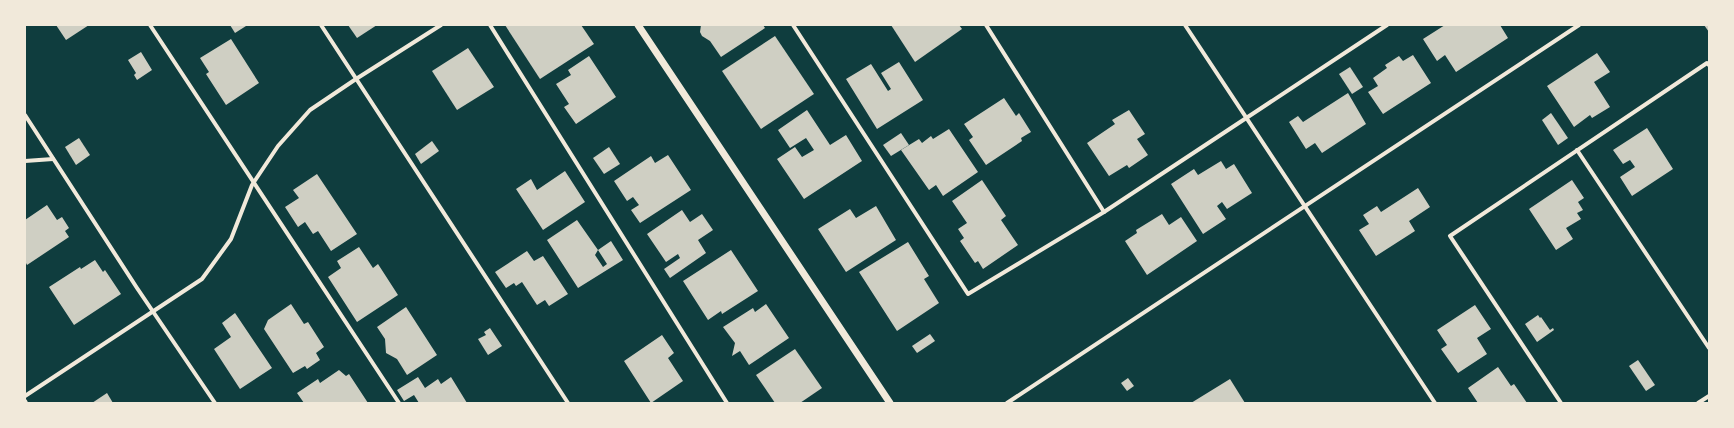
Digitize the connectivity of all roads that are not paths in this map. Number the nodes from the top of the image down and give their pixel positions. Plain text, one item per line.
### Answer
1 (150, 25) edge
2 (321, 25) edge
3 (441, 25) edge
4 (490, 25) edge
5 (638, 25) edge
6 (793, 25) edge
7 (986, 25) edge
8 (1185, 25) edge
9 (1387, 25) edge
10 (1579, 25) edge
11 (1709, 65) edge
12 (356, 78) junction
13 (25, 115) edge
14 (1246, 117) junction
15 (1577, 150) junction
16 (53, 159) junction
17 (25, 161) edge
18 (254, 182) junction
19 (1305, 206) junction
20 (1104, 212) junction
21 (153, 312) junction
22 (1709, 348) edge
23 (25, 396) edge
24 (1709, 396) edge
25 (215, 403) edge
26 (399, 403) edge
27 (568, 403) edge
28 (727, 403) edge
29 (890, 403) edge
30 (1007, 403) edge
31 (1435, 403) edge
32 (1561, 403) edge
33 (1698, 403) edge

1 - 18 street
2 - 12 street
3 - 12 street
4 - 28 street
5 - 29 street
6 - 20 street
7 - 20 street
8 - 14 street
9 - 14 street
10 - 19 street
11 - 15 street
12 - 18 street
12 - 27 street
13 - 16 street
14 - 19 street
14 - 20 street
15 - 22 street
15 - 32 street
16 - 17 street
16 - 21 street
18 - 21 street
18 - 26 street
19 - 30 street
19 - 31 street
21 - 23 street
21 - 25 street
24 - 33 street

